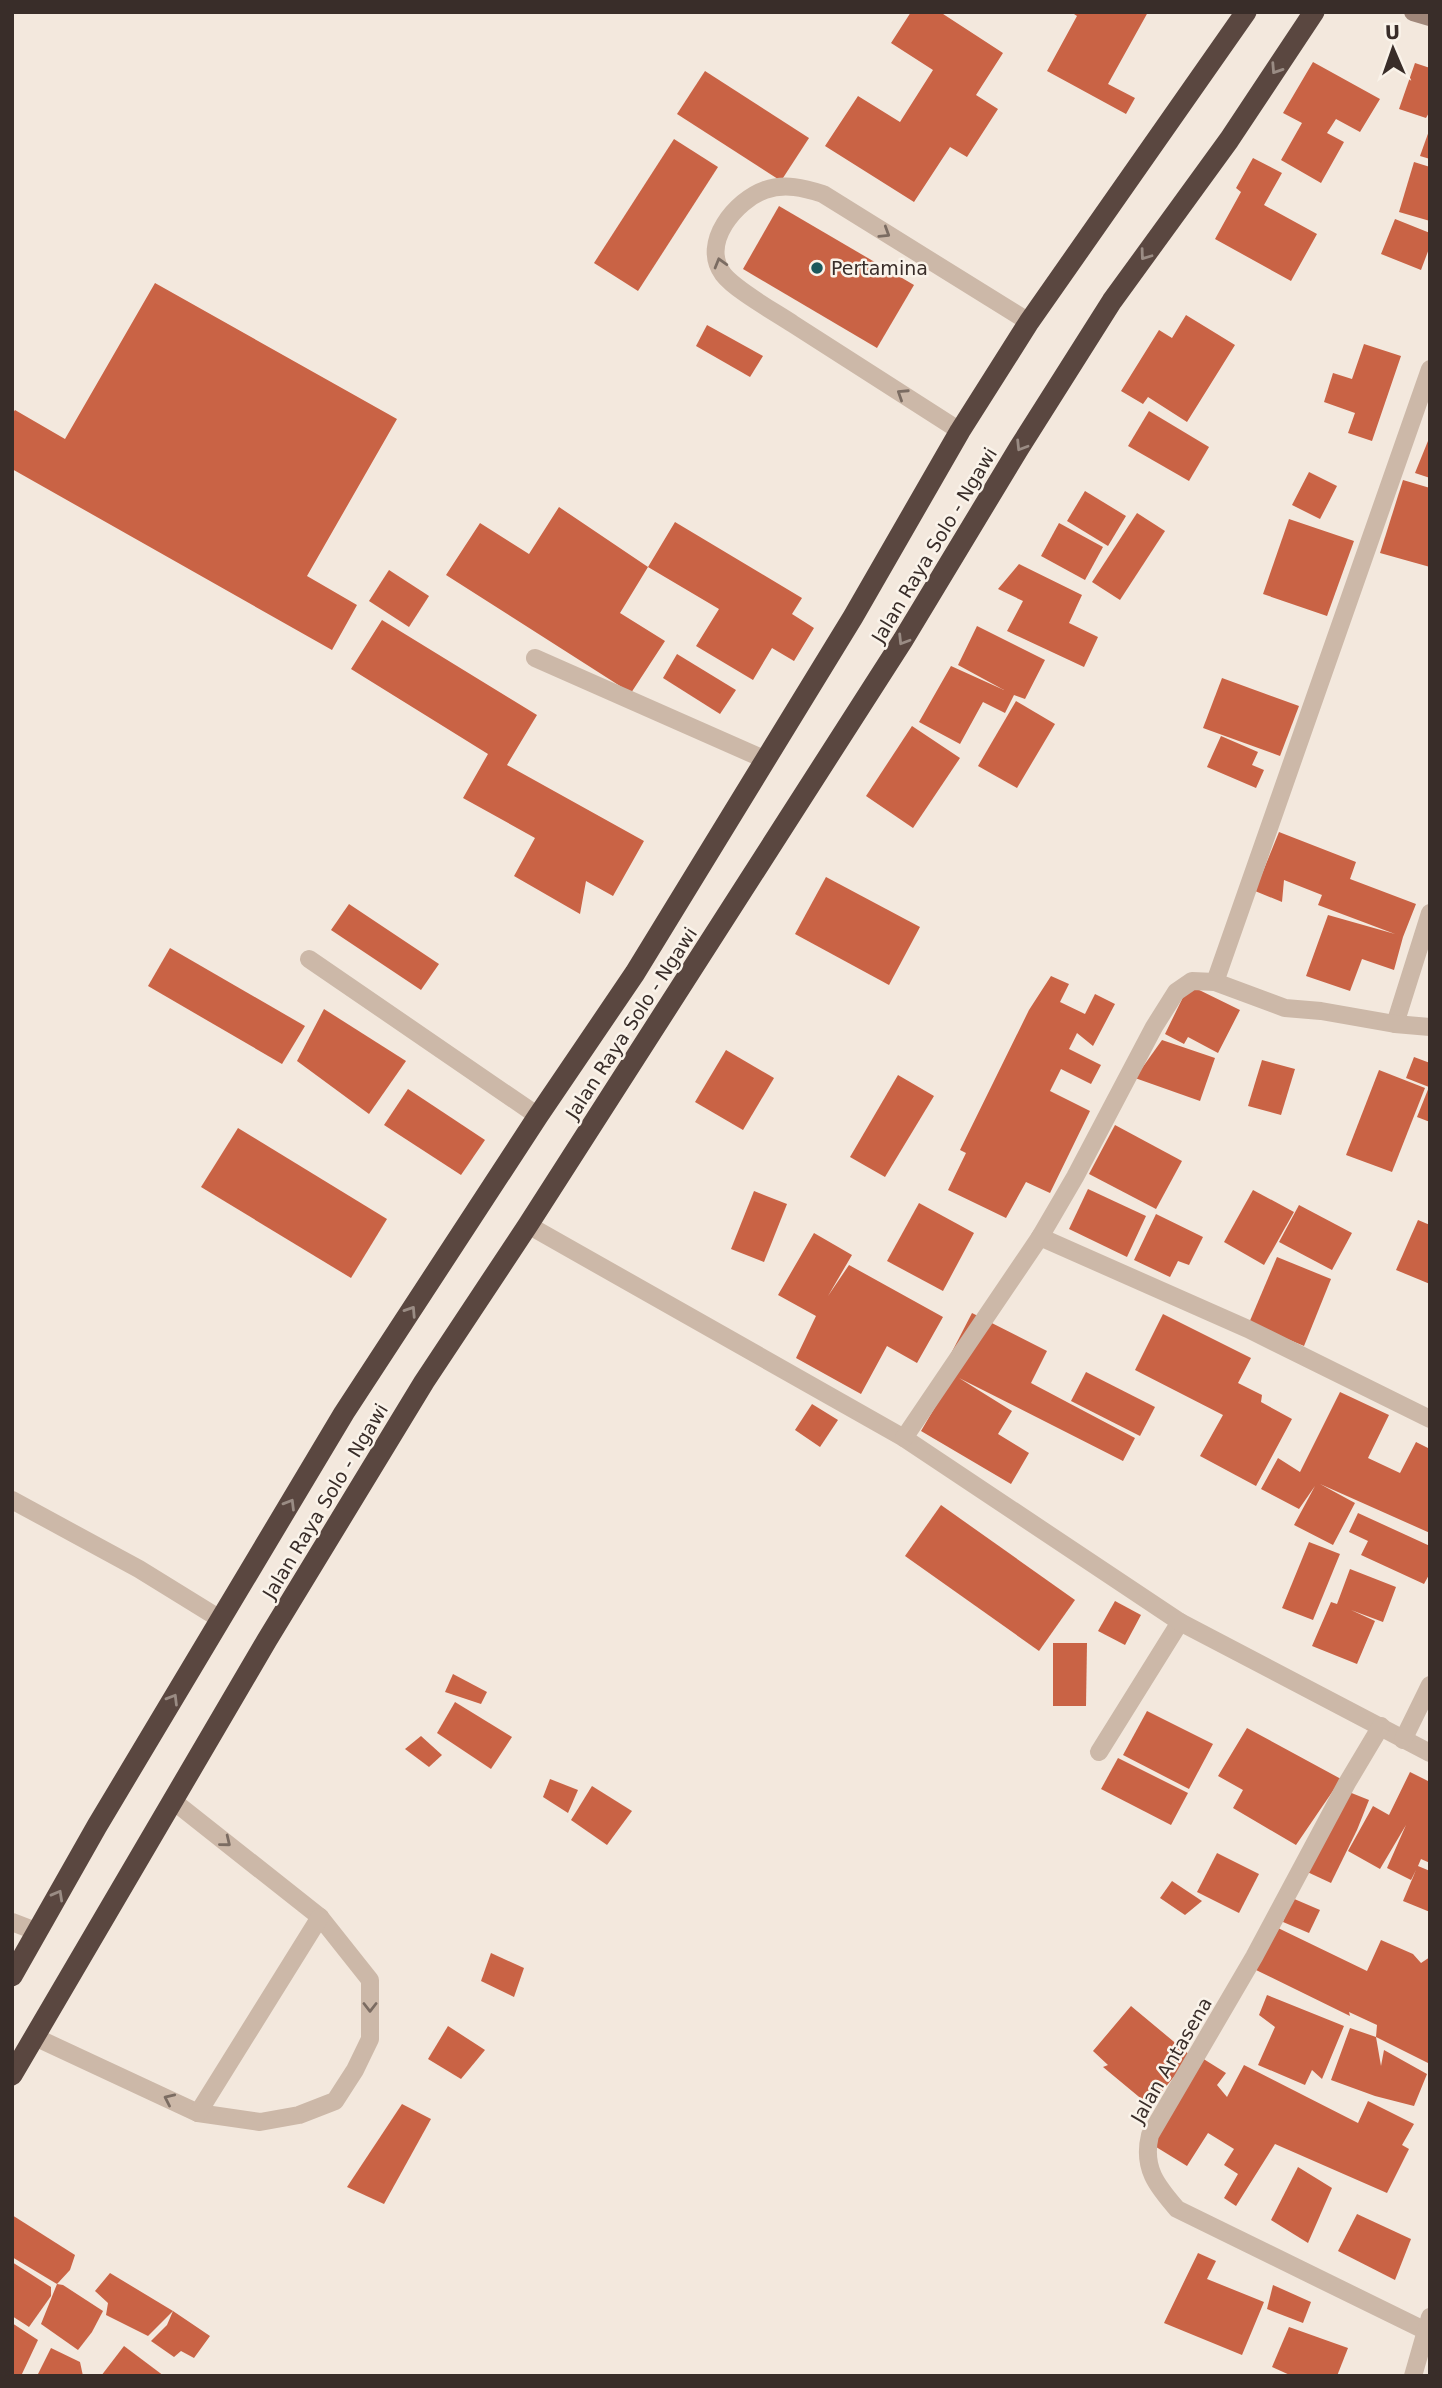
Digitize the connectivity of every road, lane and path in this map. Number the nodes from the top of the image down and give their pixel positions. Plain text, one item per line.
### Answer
1 (1245, 12) edge
2 (1314, 12) edge
3 (1413, 12) edge
4 (1430, 18) edge
5 (1029, 322) junction
6 (1430, 369) edge
7 (960, 431) junction
8 (535, 658) dead end
9 (766, 760) junction
10 (1430, 913) edge
11 (309, 959) dead end
12 (1215, 982) junction
13 (1395, 1024) junction
14 (1430, 1027) edge
15 (538, 1116) junction
16 (527, 1225) junction
17 (1040, 1237) junction
18 (1430, 1419) edge
19 (904, 1438) junction
20 (12, 1500) edge
21 (220, 1619) junction
22 (1180, 1622) junction
23 (1430, 1685) edge
24 (1381, 1726) junction
25 (1403, 1740) junction
26 (1099, 1752) dead end
27 (1430, 1753) edge
28 (172, 1800) junction
29 (320, 1917) junction
30 (12, 1922) edge
31 (38, 1932) junction
32 (12, 1976) edge
33 (35, 2037) junction
34 (12, 2075) edge
35 (198, 2113) junction
36 (1428, 2324) edge
37 (1413, 2376) edge

1 - 5 highway, Jalan Raya Solo - Ngawi
2 -> 16 highway, Jalan Raya Solo - Ngawi
3 - 4 main road
5 - 7 highway, Jalan Raya Solo - Ngawi
7 -> 5 street
6 - 12 street
7 - 9 highway, Jalan Raya Solo - Ngawi
8 - 9 street
9 - 15 highway, Jalan Raya Solo - Ngawi
10 - 13 street
11 - 15 street
12 - 13 street
12 - 17 street
13 - 14 street
21 -> 15 highway, Jalan Raya Solo - Ngawi
16 - 19 street
16 - 28 highway, Jalan Raya Solo - Ngawi
17 - 18 street
17 - 19 street
19 - 22 street
20 - 21 street
31 -> 21 highway, Jalan Raya Solo - Ngawi
22 - 24 street
22 - 26 street
23 - 25 street
24 - 25 street
24 - 36 street, Jalan Antasena
25 - 27 street
28 -> 29 street
28 - 33 highway, Jalan Raya Solo - Ngawi
29 - 35 street
29 -> 35 street
30 - 31 street
31 - 32 highway, Jalan Raya Solo - Ngawi
33 - 34 highway, Jalan Raya Solo - Ngawi
35 -> 33 street
36 - 37 street

